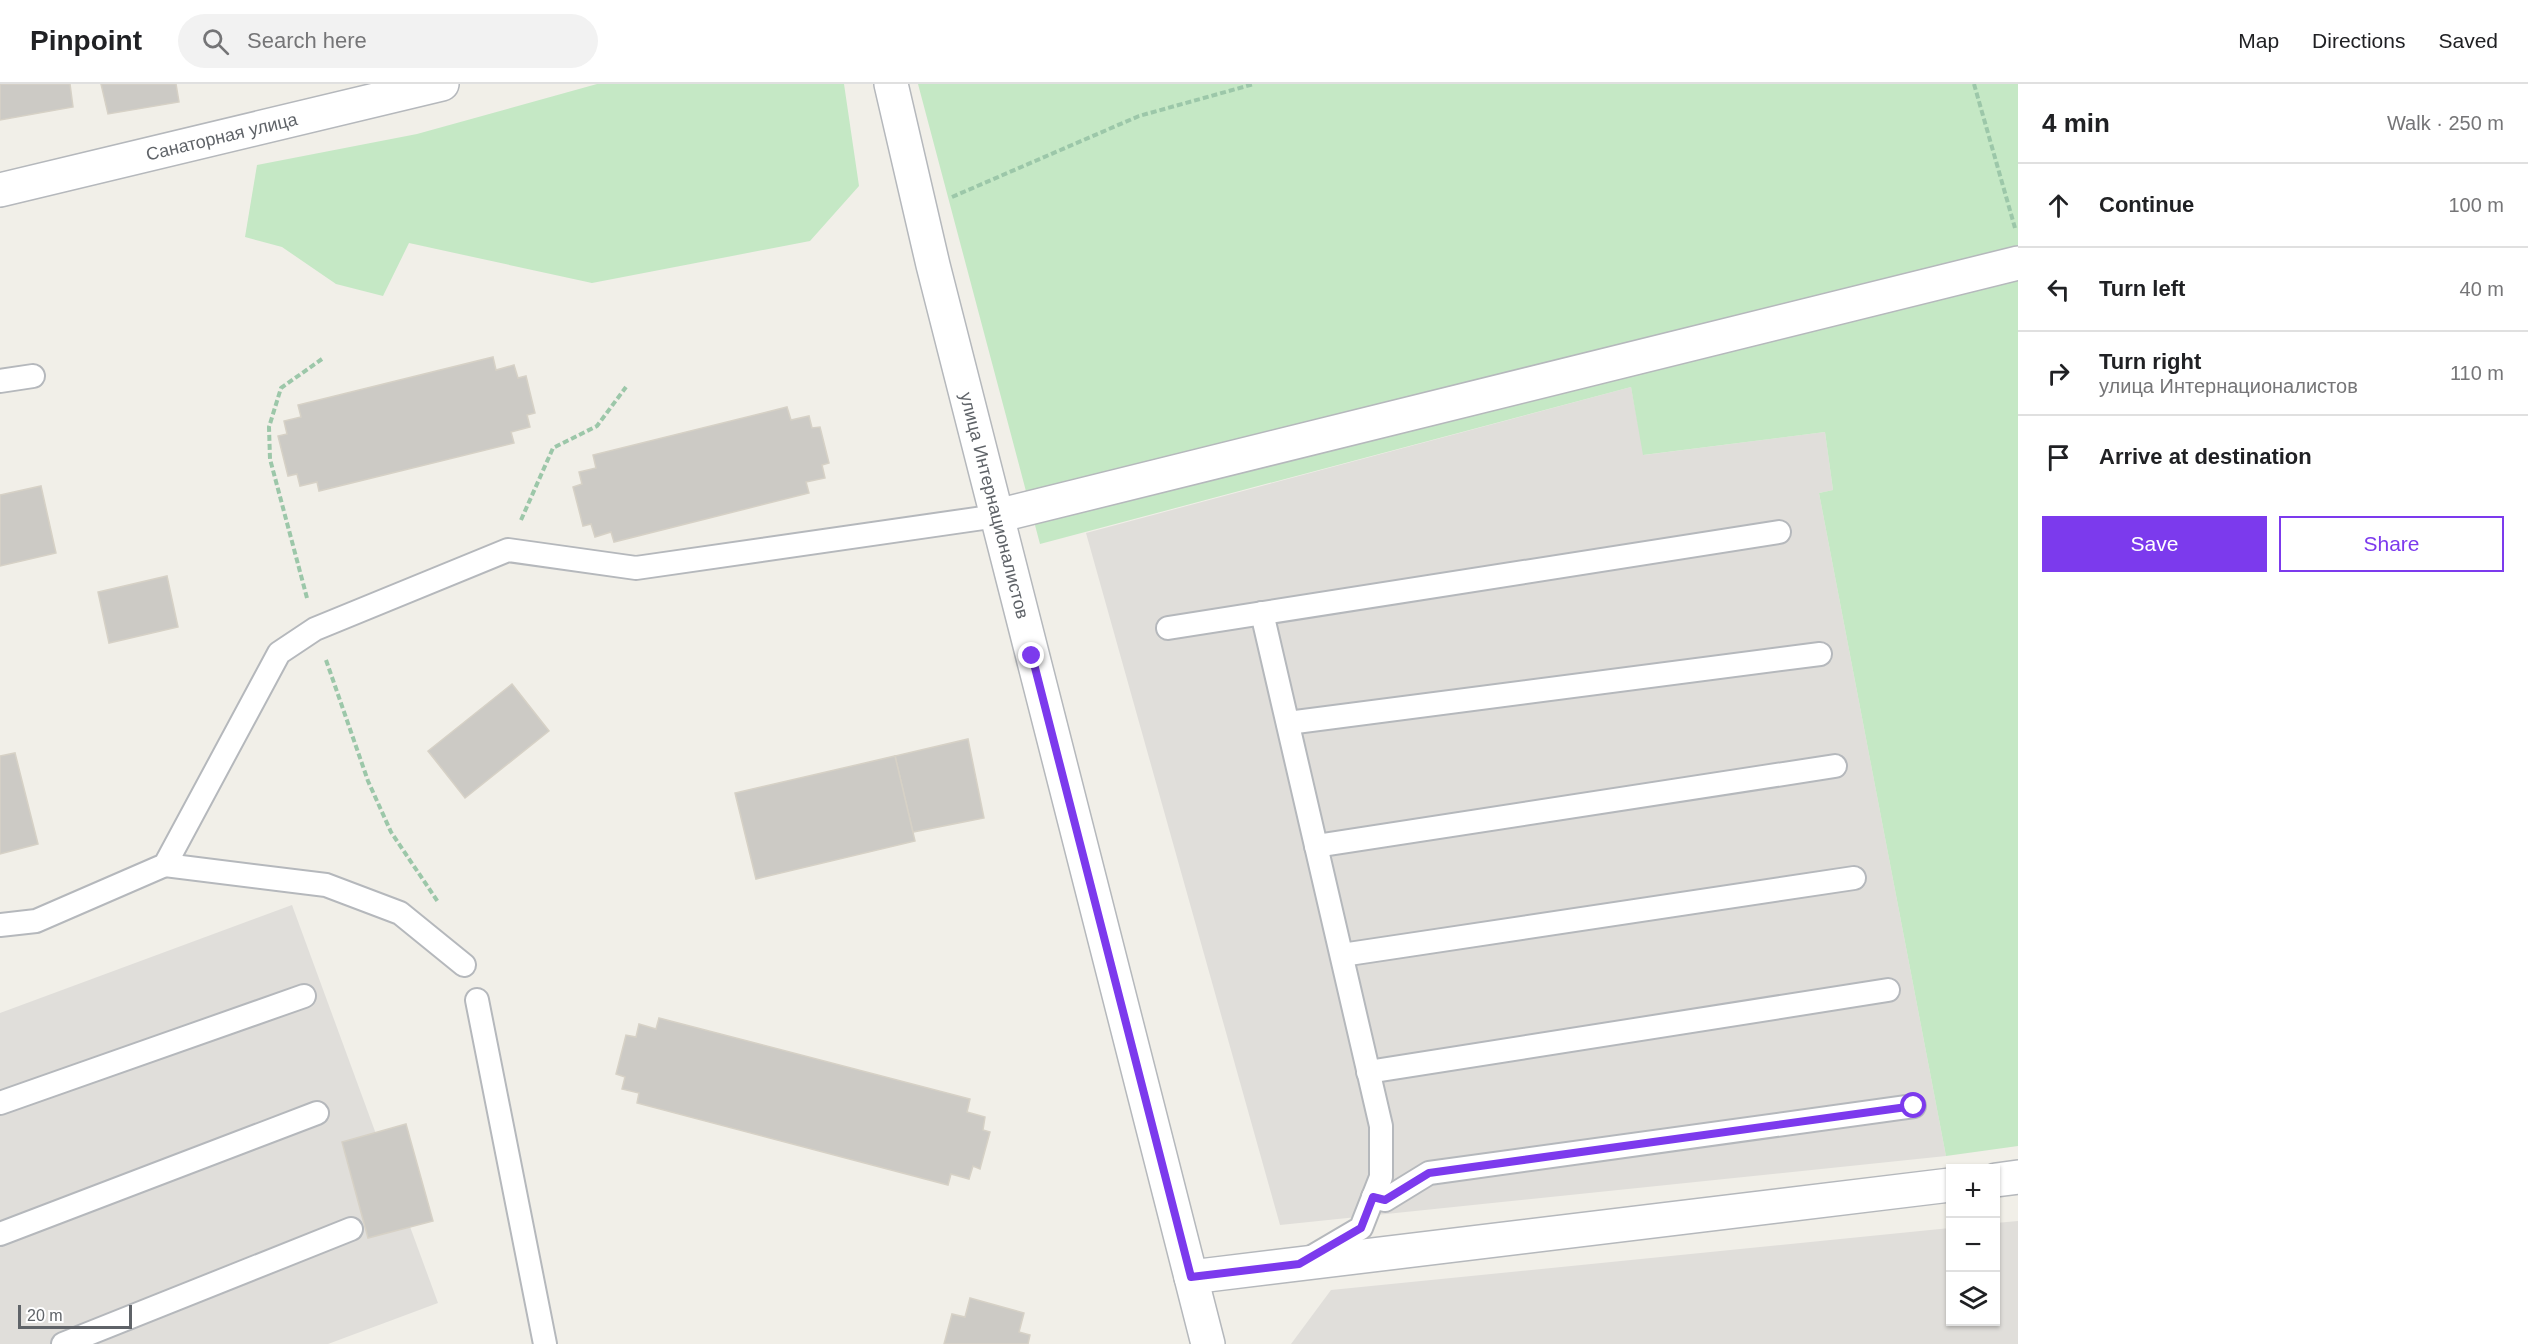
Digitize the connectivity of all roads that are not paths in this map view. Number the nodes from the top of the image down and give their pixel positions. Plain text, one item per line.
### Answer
1 (442, 84) edge
2 (891, 84) edge
3 (0, 190) edge
4 (2018, 263) edge
5 (33, 376) dead end
6 (0, 381) edge
7 (996, 516) junction
8 (1779, 532) dead end
9 (1262, 613) junction
10 (1167, 628) dead end
11 (1820, 654) dead end
12 (1288, 723) junction
13 (1835, 766) dead end
14 (1316, 846) junction
15 (165, 865) junction
16 (1854, 878) dead end
17 (0, 925) edge
18 (1342, 955) junction
19 (464, 965) dead end
20 (1888, 990) dead end
21 (304, 996) dead end
22 (477, 1000) dead end
23 (1368, 1072) junction
24 (0, 1103) edge
25 (1914, 1106) dead end
26 (317, 1113) dead end
27 (2018, 1177) edge
28 (2000, 1179) edge
29 (1946, 1185) edge
30 (1373, 1197) junction
31 (351, 1229) dead end
32 (0, 1234) edge
33 (1299, 1264) junction
34 (1191, 1277) junction
35 (63, 1344) edge
36 (545, 1344) edge
37 (1208, 1344) edge

1 - 3 street, Санаторная улица
2 - 7 street, улица Интернационалистов
4 - 7 street
5 - 6 lane
7 - 15 lane
7 - 34 street, улица Интернационалистов
8 - 9 lane
9 - 10 lane
9 - 12 lane
11 - 12 lane
12 - 14 lane
13 - 14 lane
14 - 18 lane
15 - 17 lane
15 - 19 lane
16 - 18 lane
18 - 23 lane
20 - 23 lane
21 - 24 lane
22 - 36 lane
23 - 30 lane
25 - 30 lane
26 - 32 lane
27 - 28 street
29 - 33 street
30 - 33 lane
31 - 35 lane
33 - 34 street
34 - 37 street, улица Интернационалистов

